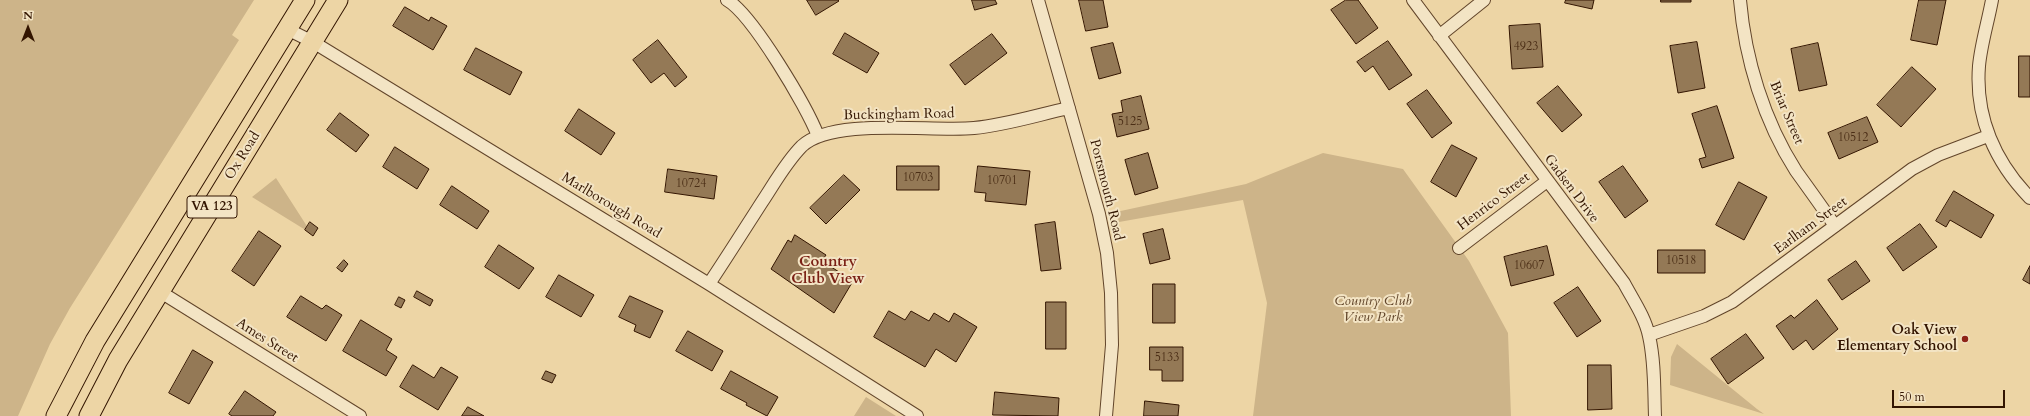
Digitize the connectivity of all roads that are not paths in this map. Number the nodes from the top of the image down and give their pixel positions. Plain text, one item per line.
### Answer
1 (305, 0) edge
2 (338, 0) edge
3 (727, 0) edge
4 (1038, 0) edge
5 (1413, 0) edge
6 (1484, 0) edge
7 (1740, 0) edge
8 (1992, 0) edge
9 (287, 29) junction
10 (1439, 36) junction
11 (313, 42) junction
12 (1068, 108) junction
13 (818, 136) junction
14 (1988, 136) junction
15 (1547, 181) junction
16 (2030, 198) edge
17 (1836, 226) junction
18 (1459, 248) dead end
19 (709, 284) junction
20 (159, 291) junction
21 (1649, 334) junction
22 (56, 416) edge
23 (90, 416) edge
24 (360, 416) edge
25 (916, 416) edge
26 (1106, 416) edge
27 (1655, 416) edge

1 - 9 main road, VA 123
2 - 11 main road, Ox Road / VA 123
3 - 13 street
4 - 12 street, Portsmouth Road
5 - 10 street, Gadsen Drive
6 - 10 street
7 - 17 street, Briar Street
8 - 14 street
9 - 11 street, Marlborough Road
9 - 22 main road, VA 123
10 - 15 street, Gadsen Drive
11 - 19 street, Marlborough Road
11 - 20 main road, Ox Road / VA 123
12 - 13 street, Buckingham Road
12 - 26 street, Portsmouth Road
13 - 19 street, Buckingham Road
14 - 16 street
14 - 17 street, Earlham Street
15 - 18 street, Henrico Street
15 - 21 street, Gadsen Drive
17 - 21 street, Earlham Street
19 - 25 street, Marlborough Road
20 - 23 main road, Ox Road / VA 123
20 - 24 street, Ames Street
21 - 27 street, Gadsen Drive

